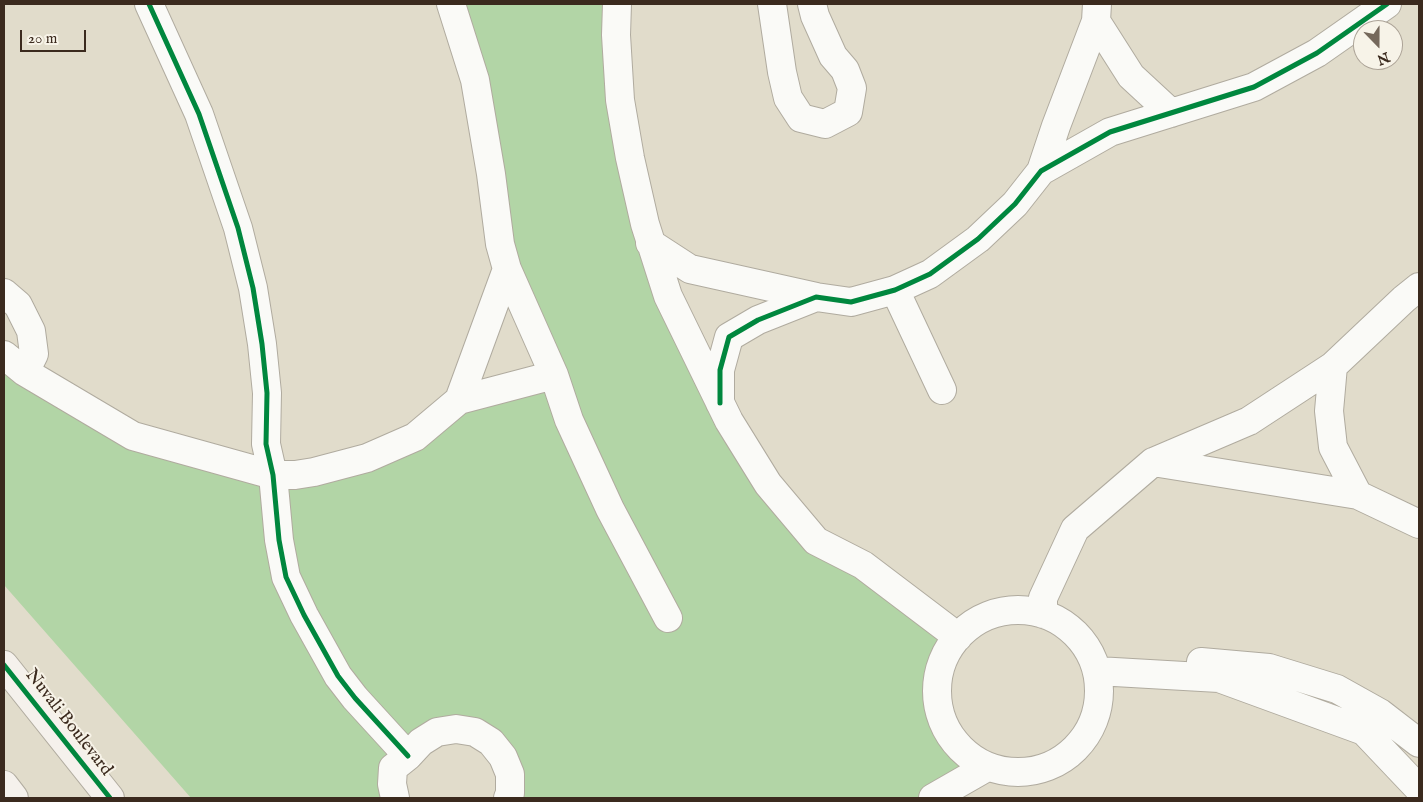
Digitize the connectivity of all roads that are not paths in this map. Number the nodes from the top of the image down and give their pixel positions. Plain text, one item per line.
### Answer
1 (149, 4) edge
2 (451, 4) edge
3 (617, 4) edge
4 (772, 4) edge
5 (812, 4) edge
6 (1388, 4) edge
7 (1096, 12) edge
8 (1171, 114) junction
9 (1041, 172) junction
10 (650, 243) junction
11 (507, 269) junction
12 (1419, 287) edge
13 (895, 290) junction
14 (4, 292) edge
15 (816, 297) junction
16 (4, 355) edge
17 (1333, 366) junction
18 (25, 372) junction
19 (554, 375) junction
20 (942, 390) dead end
21 (459, 400) junction
22 (720, 403) junction
23 (1153, 462) junction
24 (273, 475) junction
25 (1358, 495) junction
26 (1419, 524) edge
27 (1043, 614) junction
28 (668, 618) dead end
29 (958, 636) junction
30 (4, 665) edge
31 (1095, 665) junction
32 (1419, 743) edge
33 (408, 756) junction
34 (987, 767) junction
35 (4, 785) edge
36 (1419, 789) edge
37 (14, 798) edge
38 (110, 798) edge
39 (395, 798) edge
40 (508, 798) edge
41 (932, 798) edge

1 - 24 street
2 - 11 street
3 - 10 street
4 - 5 street
6 - 8 street
7 - 8 street
7 - 9 street
8 - 9 street
9 - 13 street
10 - 15 street
10 - 22 street
11 - 19 street
11 - 21 street
12 - 17 street
13 - 15 street
13 - 20 street
14 - 18 street
15 - 22 street
16 - 18 street
17 - 23 street
17 - 25 street
18 - 24 street
19 - 21 street
19 - 28 street
21 - 24 street
22 - 29 street
23 - 25 street
23 - 27 street
24 - 33 street
25 - 26 street
27 - 29 street
27 - 31 street
29 - 34 street
30 - 38 street, Nuvali Boulevard
31 - 32 street
31 - 34 street
31 - 36 street
33 - 39 street
33 - 40 street
34 - 41 street
35 - 37 street

